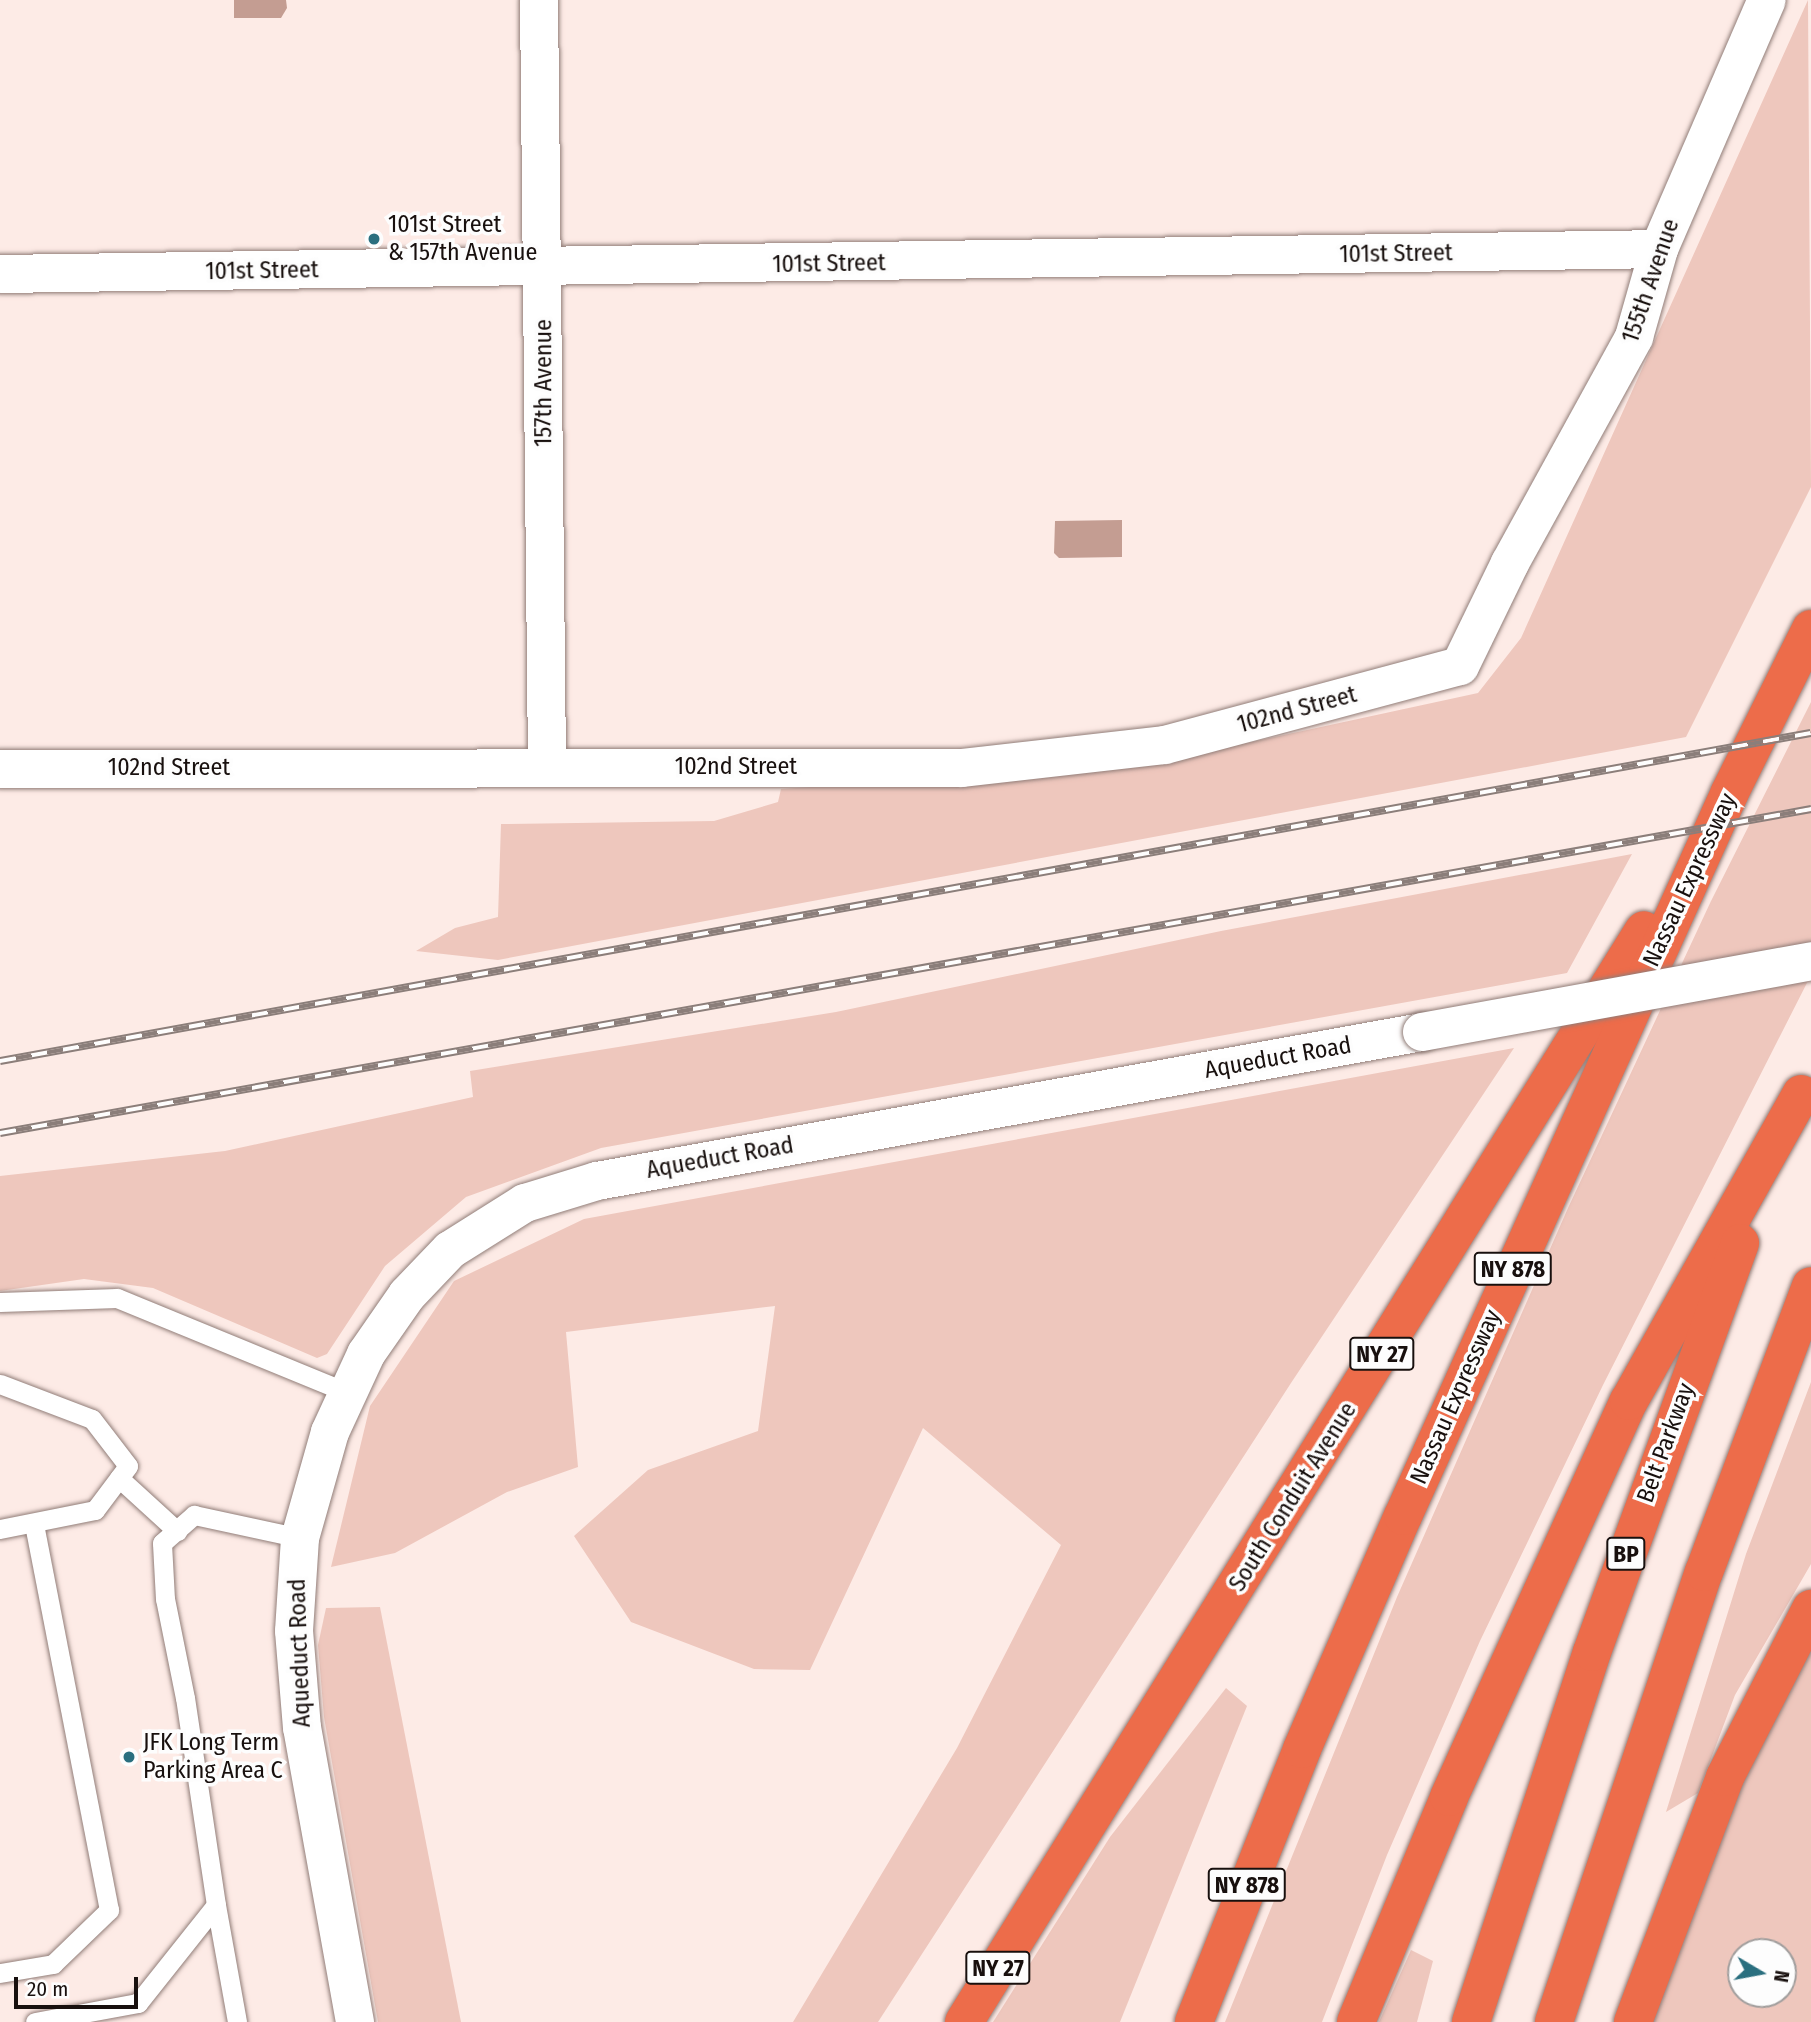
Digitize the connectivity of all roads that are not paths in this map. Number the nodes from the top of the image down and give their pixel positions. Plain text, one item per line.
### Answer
1 (539, 0) edge
2 (1766, 0) edge
3 (1659, 249) junction
4 (543, 268) junction
5 (0, 274) edge
6 (1811, 629) edge
7 (1460, 666) joint
8 (547, 766) junction
9 (0, 769) edge
10 (1730, 792) junction
11 (1811, 961) edge
12 (1806, 1082) edge
13 (1811, 1286) edge
14 (0, 1301) edge
15 (0, 1384) edge
16 (346, 1392) junction
17 (119, 1478) junction
18 (34, 1523) junction
19 (0, 1529) edge
20 (177, 1531) junction
21 (300, 1538) junction
22 (1811, 1609) edge
23 (216, 1905) junction
24 (1033, 1914) junction
25 (0, 1973) edge
26 (35, 2022) edge
27 (237, 2022) edge
28 (355, 2022) edge
29 (943, 2022) edge
30 (964, 2022) edge
31 (1194, 2022) edge
32 (1356, 2022) edge
33 (1471, 2022) edge
34 (1554, 2022) edge
35 (1633, 2022) edge

1 - 4 street, 157th Avenue
2 - 3 street, 155th Avenue
3 - 4 street, 101st Street
3 - 7 street, 155th Avenue
4 - 5 street, 101st Street
4 - 8 street, 157th Avenue
6 - 10 highway, Nassau Expressway / NY 878
7 - 8 street, 102nd Street
8 - 9 street, 102nd Street
10 - 24 highway, South Conduit Avenue / NY 27
10 - 31 highway, Nassau Expressway / NY 878
11 - 16 street, Aqueduct Road, bridge
12 - 32 highway
12 - 33 highway, Belt Parkway / BP
13 - 34 highway
14 - 16 lane
15 - 17 lane
16 - 21 street, Aqueduct Road
17 - 18 lane
17 - 20 lane
18 - 19 lane
18 - 25 lane
20 - 21 lane
20 - 23 lane
21 - 28 street, Aqueduct Road
22 - 35 highway
23 - 26 lane
23 - 27 lane
24 - 29 highway
24 - 30 highway, South Conduit Avenue / NY 27

